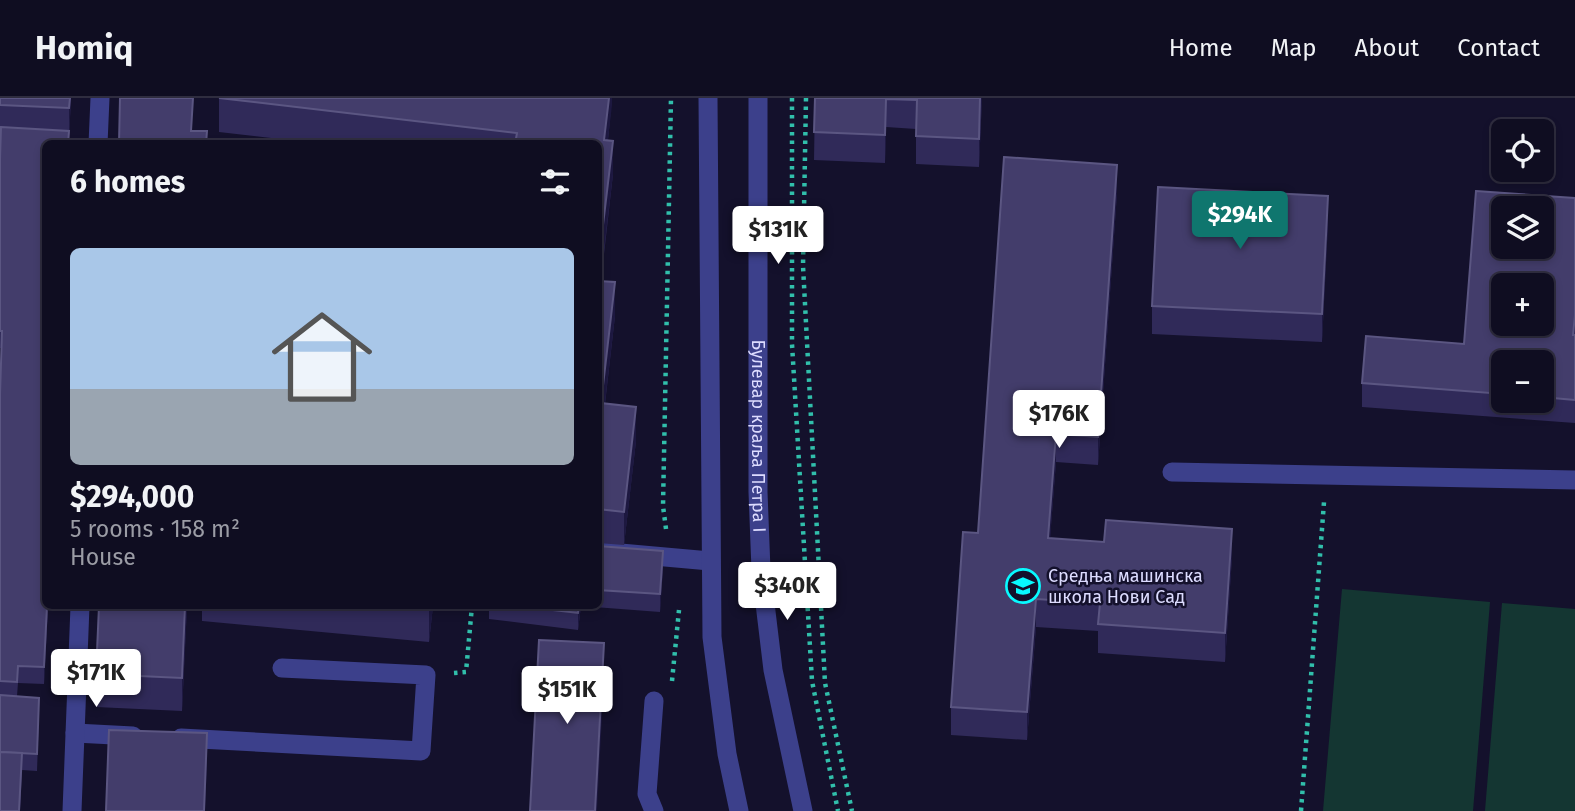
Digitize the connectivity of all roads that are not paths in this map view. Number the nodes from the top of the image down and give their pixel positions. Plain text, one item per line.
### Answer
1 (100, 98) edge
2 (708, 98) edge
3 (758, 98) edge
4 (99, 140) edge
5 (1172, 472) dead end
6 (1575, 480) edge
7 (602, 551) edge
8 (710, 561) junction
9 (80, 609) edge
10 (282, 668) dead end
11 (654, 701) dead end
12 (75, 733) junction
13 (72, 811) edge
14 (654, 811) edge
15 (739, 811) edge
16 (803, 811) edge

1 - 4 street
2 - 8 street
3 - 16 street, Булевар краља Петра I
5 - 6 street
7 - 8 street
8 - 15 street
9 - 12 street
10 - 12 street
11 - 14 street
12 - 13 street

